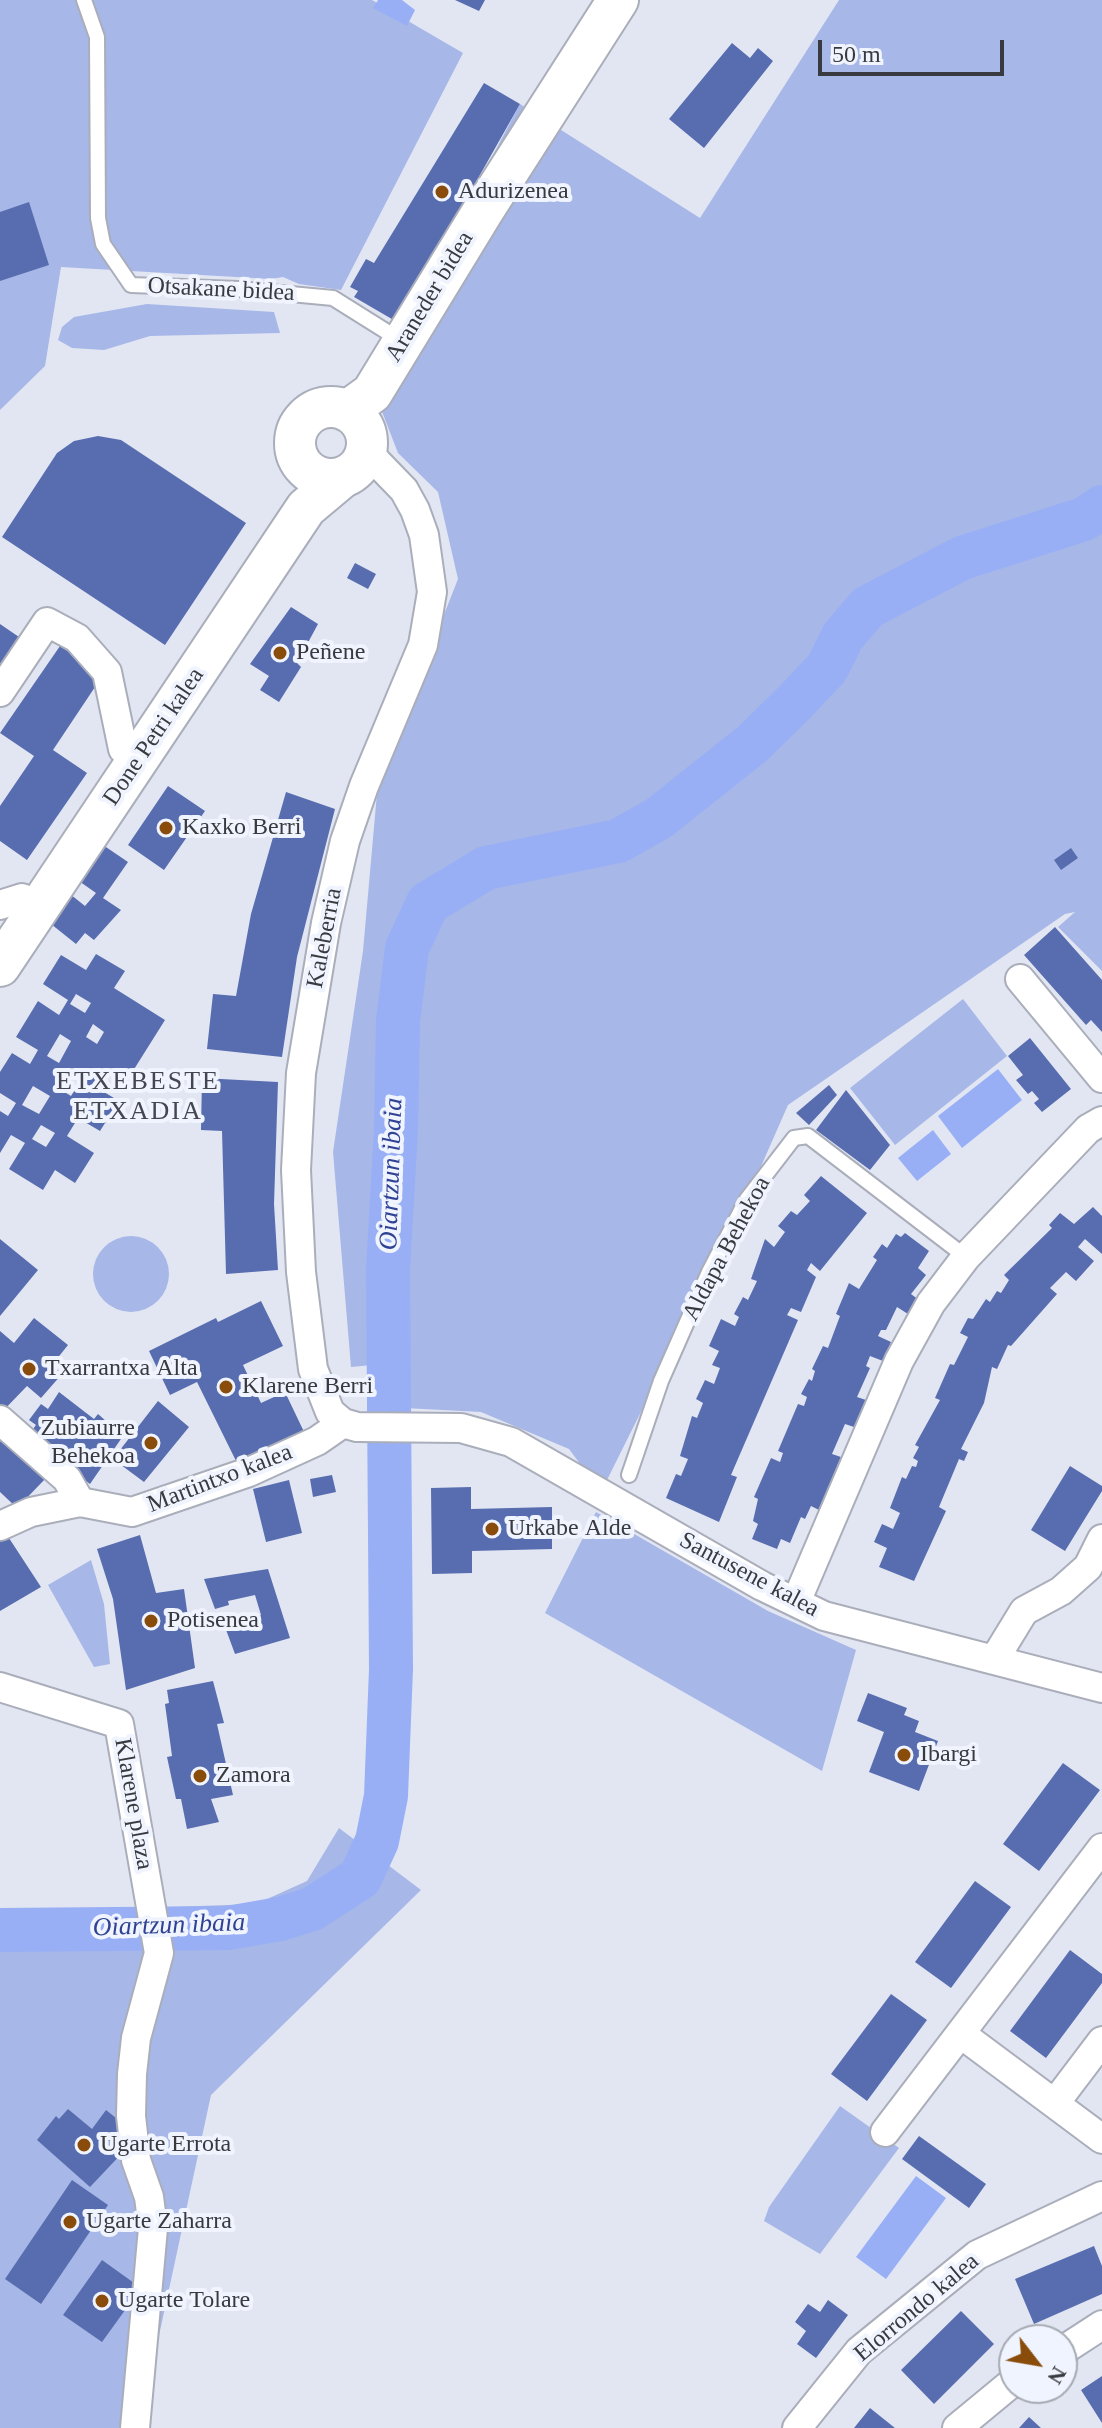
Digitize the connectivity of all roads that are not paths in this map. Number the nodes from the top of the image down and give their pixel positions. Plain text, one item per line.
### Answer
1 (84, 0) edge
2 (618, 0) edge
3 (403, 342) junction
4 (362, 442) junction
5 (302, 466) junction
6 (306, 508) junction
7 (0, 692) edge
8 (139, 760) junction
9 (0, 905) edge
10 (40, 907) junction
11 (3, 957) edge
12 (1020, 979) dead end
13 (1102, 1078) edge
14 (1102, 1121) edge
15 (966, 1257) junction
16 (0, 1420) edge
17 (343, 1423) junction
18 (629, 1475) dead end
19 (80, 1502) junction
20 (0, 1526) edge
21 (1102, 1539) edge
22 (1095, 1567) edge
23 (796, 1602) junction
24 (994, 1660) junction
25 (0, 1687) edge
26 (1102, 1688) edge
27 (1102, 1848) edge
28 (961, 2034) junction
29 (1102, 2041) edge
30 (1055, 2103) junction
31 (885, 2132) dead end
32 (1102, 2139) edge
33 (1102, 2196) edge
34 (1102, 2325) edge
35 (1078, 2341) edge
36 (998, 2394) edge
37 (135, 2428) edge
38 (797, 2428) edge
39 (957, 2428) edge

1 - 3 lane, Otsakane bidea
2 - 3 street, Araneder bidea
3 - 4 street, Araneder bidea
4 - 5 street
4 - 5 street
4 - 6 street, Done Petri kalea
4 - 17 street, Kaleberria
5 - 6 street
6 - 8 street, Done Petri kalea
7 - 8 street
8 - 10 street, Done Petri kalea
9 - 10 street
10 - 11 street, Done Petri kalea
12 - 13 street
14 - 15 street
15 - 18 lane, Aldapa Behekoa
15 - 23 street
16 - 19 street
17 - 19 street, Martintxo kalea
17 - 23 street, Santusene kalea
19 - 20 street, Martintxo kalea
21 - 22 street
22 - 24 street
23 - 24 street, Santusene kalea
24 - 26 street, Santusene kalea
25 - 37 street, Klarene plaza
27 - 28 street
28 - 30 street
28 - 31 street
29 - 30 street
30 - 32 street
33 - 38 street, Elorrondo kalea
34 - 35 street
36 - 39 street

